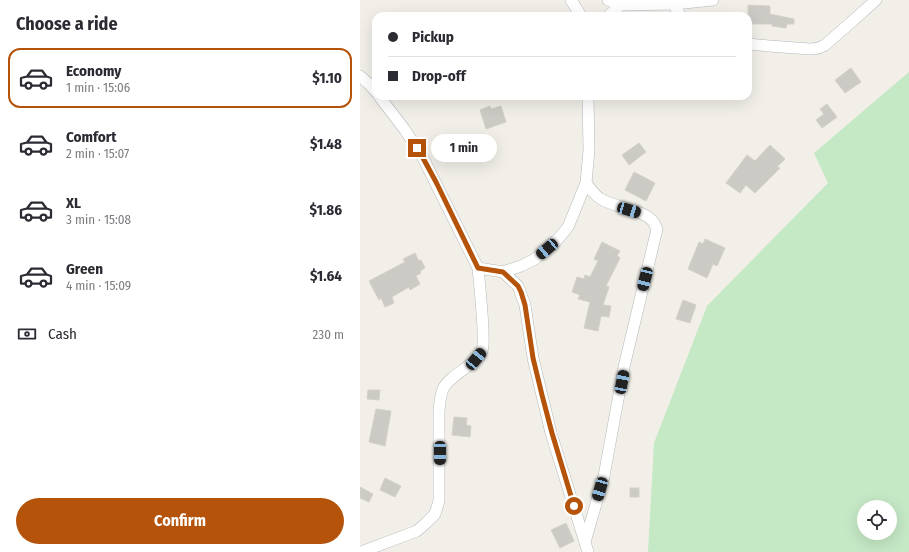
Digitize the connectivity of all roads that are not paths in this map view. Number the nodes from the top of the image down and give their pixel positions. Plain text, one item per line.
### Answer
1 (571, 0) edge
2 (608, 0) edge
3 (713, 0) edge
4 (876, 0) edge
5 (659, 2) edge
6 (675, 4) junction
7 (621, 5) junction
8 (578, 12) edge
9 (613, 12) edge
10 (678, 12) edge
11 (752, 44) edge
12 (360, 76) edge
13 (372, 87) edge
14 (382, 100) edge
15 (588, 100) edge
16 (586, 183) junction
17 (478, 268) junction
18 (503, 272) junction
19 (587, 547) edge
20 (361, 552) edge

1 - 8 street
2 - 7 street
3 - 6 street
4 - 11 street
5 - 6 street
5 - 7 street
6 - 10 street
7 - 9 street
12 - 13 street
14 - 17 street
15 - 16 street
16 - 18 street
16 - 19 street
17 - 18 street
17 - 20 street
18 - 19 street

